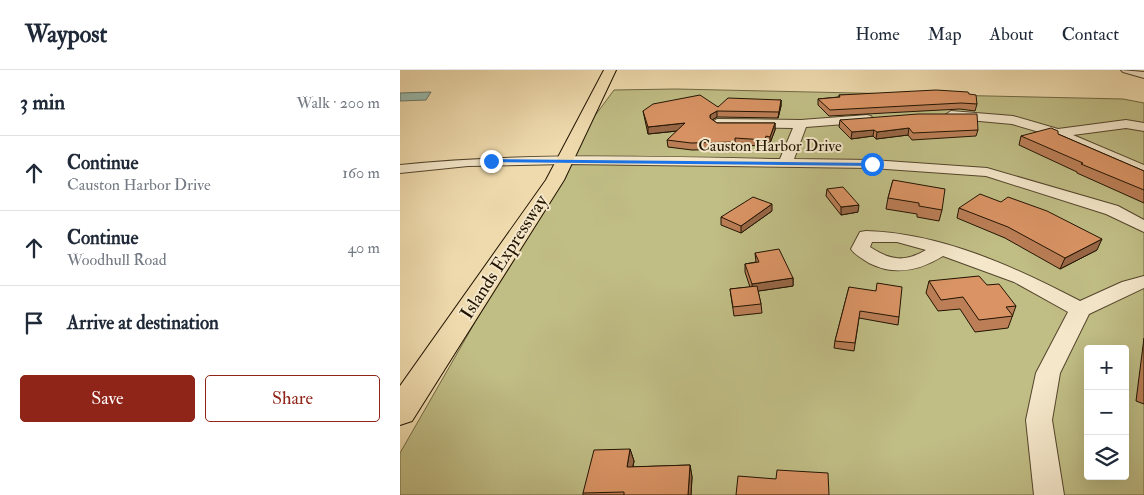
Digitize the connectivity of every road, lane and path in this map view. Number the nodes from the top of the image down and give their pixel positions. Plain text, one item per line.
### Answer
1 (597, 70) edge
2 (610, 70) edge
3 (1126, 70) edge
4 (1144, 75) edge
5 (597, 96) junction
6 (937, 115) edge
7 (878, 118) edge
8 (717, 122) edge
9 (801, 124) junction
10 (1144, 127) edge
11 (1058, 133) junction
12 (566, 160) junction
13 (785, 164) junction
14 (400, 169) edge
15 (1144, 170) edge
16 (1144, 227) edge
17 (941, 249) dead end
18 (1144, 282) edge
19 (1080, 310) junction
20 (400, 412) edge
21 (1049, 495) edge

1 - 5 main road, Islands Expressway
2 - 5 main road, Islands Expressway
3 - 4 street
5 - 12 main road, Islands Expressway
6 - 11 street
7 - 9 street
8 - 9 street
9 - 13 street
10 - 11 street
11 - 15 street
12 - 13 street, Causton Harbor Drive
12 - 14 street, Causton Harbor Drive
12 - 20 main road, Islands Expressway
13 - 16 street, Causton Harbor Drive
17 - 19 street
18 - 19 street
19 - 21 street

